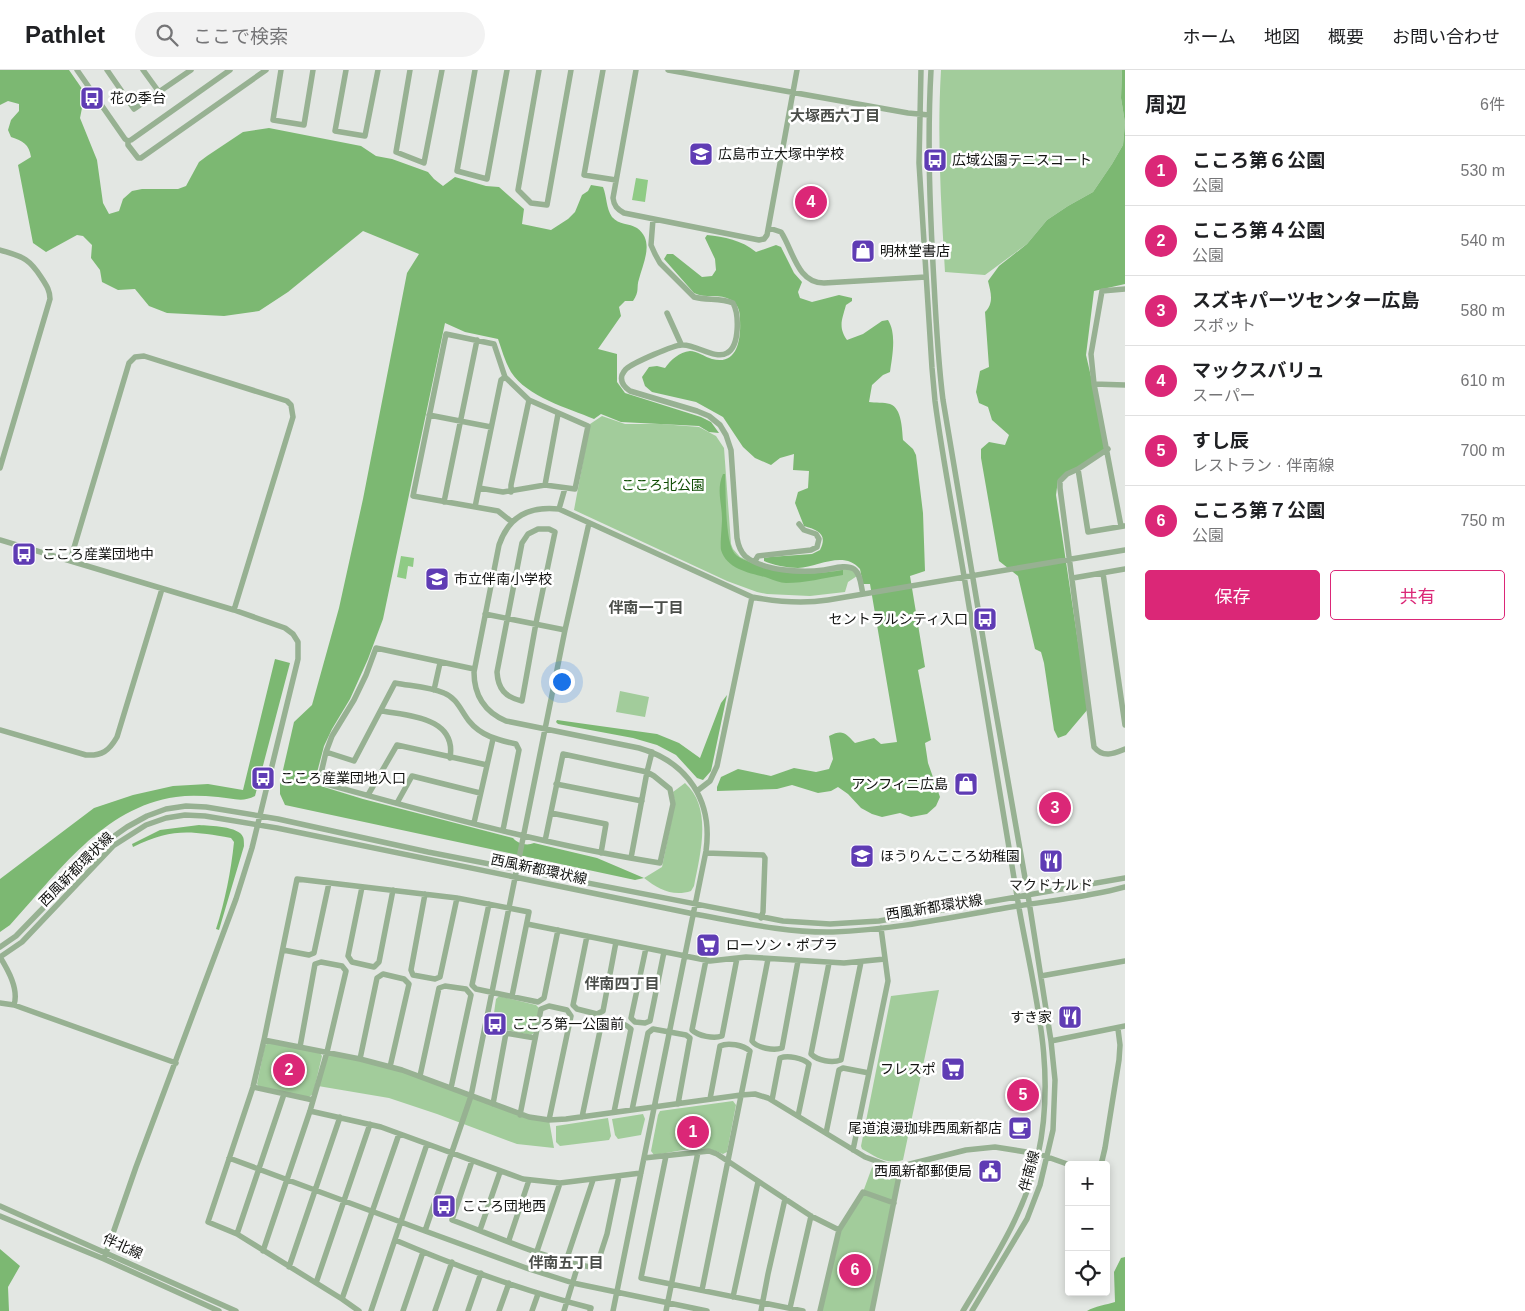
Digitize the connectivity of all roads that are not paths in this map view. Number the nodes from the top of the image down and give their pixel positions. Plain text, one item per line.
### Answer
1 (77, 70) edge
2 (107, 70) edge
3 (143, 70) edge
4 (228, 70) edge
5 (281, 70) edge
6 (313, 70) edge
7 (346, 70) edge
8 (378, 70) edge
9 (410, 70) edge
10 (442, 70) edge
11 (475, 70) edge
12 (507, 70) edge
13 (539, 70) edge
14 (571, 70) edge
15 (603, 70) edge
16 (636, 70) edge
17 (668, 70) edge
18 (797, 70) edge
19 (921, 70) edge
20 (931, 70) edge
21 (186, 71) edge
22 (263, 71) edge
23 (159, 92) junction
24 (793, 92) junction
25 (919, 114) junction
26 (929, 114) junction
27 (128, 141) junction
28 (616, 180) junction
29 (653, 219) junction
30 (768, 228) junction
31 (0, 250) edge
32 (926, 277) junction
33 (1125, 289) edge
34 (667, 314) dead end
35 (477, 340) junction
36 (681, 344) junction
37 (505, 377) junction
38 (1094, 384) junction
39 (1125, 385) edge
40 (529, 400) junction
41 (558, 414) junction
42 (429, 415) junction
43 (460, 420) junction
44 (491, 427) junction
45 (1108, 449) junction
46 (0, 468) edge
47 (1078, 469) junction
48 (545, 485) junction
49 (479, 488) junction
50 (565, 488) junction
51 (511, 492) junction
52 (444, 502) junction
53 (475, 507) junction
54 (559, 509) junction
55 (512, 522) junction
56 (589, 523) junction
57 (799, 524) dead end
58 (1123, 526) edge
59 (0, 540) edge
60 (1125, 550) edge
61 (1066, 560) junction
62 (70, 561) junction
63 (755, 561) junction
64 (1125, 569) edge
65 (1103, 573) junction
66 (1073, 578) junction
67 (162, 588) junction
68 (863, 594) junction
69 (752, 596) junction
70 (234, 610) junction
71 (485, 614) junction
72 (507, 618) junction
73 (536, 623) junction
74 (565, 630) junction
75 (440, 663) junction
76 (474, 669) junction
77 (434, 690) junction
78 (382, 711) junction
79 (1125, 725) edge
80 (546, 729) junction
81 (0, 730) edge
82 (493, 739) junction
83 (1125, 749) edge
84 (326, 752) junction
85 (652, 752) junction
86 (450, 758) junction
87 (486, 765) junction
88 (647, 772) junction
89 (556, 784) junction
90 (697, 791) junction
91 (480, 793) junction
92 (368, 796) junction
93 (642, 801) junction
94 (398, 804) junction
95 (551, 813) junction
96 (259, 816) junction
97 (474, 823) junction
98 (257, 824) junction
99 (503, 830) junction
100 (524, 839) junction
101 (545, 841) junction
102 (601, 853) junction
103 (706, 853) junction
104 (631, 858) junction
105 (1125, 878) edge
106 (329, 883) junction
107 (362, 886) junction
108 (1125, 887) edge
109 (393, 890) junction
110 (425, 894) junction
111 (1028, 895) junction
112 (1018, 896) junction
113 (457, 898) junction
114 (489, 904) junction
115 (510, 904) junction
116 (1030, 904) junction
117 (696, 905) junction
118 (1019, 906) junction
119 (694, 914) junction
120 (761, 918) junction
121 (527, 924) junction
122 (881, 928) junction
123 (558, 930) junction
124 (587, 936) junction
125 (616, 942) junction
126 (0, 948) edge
127 (646, 948) junction
128 (282, 950) junction
129 (664, 952) junction
130 (685, 956) junction
131 (0, 957) edge
132 (737, 958) junction
133 (768, 959) junction
134 (885, 959) junction
135 (706, 960) junction
136 (798, 961) junction
137 (1125, 961) edge
138 (861, 962) junction
139 (829, 964) junction
140 (1041, 976) junction
141 (492, 992) junction
142 (512, 996) junction
143 (0, 1003) edge
144 (14, 1004) junction
145 (1125, 1026) edge
146 (1118, 1029) junction
147 (670, 1032) junction
148 (535, 1038) junction
149 (264, 1040) junction
150 (1051, 1040) junction
151 (300, 1047) junction
152 (328, 1052) junction
153 (360, 1059) junction
154 (176, 1063) junction
155 (390, 1067) junction
156 (869, 1073) junction
157 (420, 1076) junction
158 (253, 1088) junction
159 (451, 1088) junction
160 (284, 1094) junction
161 (741, 1094) junction
162 (471, 1096) junction
163 (710, 1099) junction
164 (313, 1100) junction
165 (772, 1100) junction
166 (493, 1104) junction
167 (678, 1104) junction
168 (655, 1107) junction
169 (632, 1110) junction
170 (310, 1111) junction
171 (614, 1112) junction
172 (520, 1115) junction
173 (798, 1116) junction
174 (340, 1117) junction
175 (582, 1117) junction
176 (549, 1120) junction
177 (370, 1124) junction
178 (826, 1133) junction
179 (399, 1134) junction
180 (427, 1144) junction
181 (854, 1150) junction
182 (698, 1152) junction
183 (452, 1154) junction
184 (1039, 1154) junction
185 (666, 1156) junction
186 (1047, 1157) junction
187 (229, 1158) junction
188 (644, 1158) junction
189 (728, 1159) junction
190 (472, 1161) junction
191 (1102, 1161) edge
192 (1065, 1163) edge
193 (901, 1166) junction
194 (259, 1168) junction
195 (500, 1172) junction
196 (641, 1173) junction
197 (619, 1176) junction
198 (287, 1179) junction
199 (529, 1180) junction
200 (593, 1180) junction
201 (758, 1182) junction
202 (560, 1183) junction
203 (316, 1190) junction
204 (785, 1199) junction
205 (344, 1200) junction
206 (894, 1203) junction
207 (0, 1206) edge
208 (372, 1211) junction
209 (0, 1216) edge
210 (812, 1216) junction
211 (402, 1221) junction
212 (480, 1230) junction
213 (839, 1230) junction
214 (425, 1231) junction
215 (236, 1234) junction
216 (395, 1240) junction
217 (508, 1240) junction
218 (263, 1251) junction
219 (107, 1252) junction
220 (423, 1252) junction
221 (537, 1252) junction
222 (104, 1259) junction
223 (566, 1261) junction
224 (452, 1262) junction
225 (578, 1265) junction
226 (289, 1267) junction
227 (481, 1273) junction
228 (316, 1283) junction
229 (509, 1283) junction
230 (573, 1283) junction
231 (672, 1284) junction
232 (702, 1290) junction
233 (617, 1292) junction
234 (538, 1294) junction
235 (733, 1296) junction
236 (342, 1299) junction
237 (567, 1302) junction
238 (668, 1302) junction
239 (762, 1303) junction
240 (790, 1308) junction
241 (219, 1311) edge
242 (236, 1311) edge
243 (359, 1311) edge
244 (371, 1311) edge
245 (403, 1311) edge
246 (435, 1311) edge
247 (468, 1311) edge
248 (499, 1311) edge
249 (532, 1311) edge
250 (564, 1311) edge
251 (590, 1311) edge
252 (613, 1311) edge
253 (666, 1311) edge
254 (707, 1311) edge
255 (761, 1311) edge
256 (804, 1311) edge
257 (820, 1311) edge
258 (872, 1311) edge
259 (963, 1311) edge
260 (972, 1311) edge

1 - 27 street
2 - 23 street
3 - 23 street
4 - 27 street
5 - 6 street
7 - 8 street
9 - 10 street
11 - 12 street
13 - 14 street
15 - 28 street
16 - 28 street
17 - 24 street
18 - 24 street
19 - 25 street, 伴南線
20 - 26 street, 伴南線
21 - 23 street
22 - 27 street
24 - 25 street
24 - 30 street
25 - 26 street
25 - 32 street, 伴南線
26 - 111 street, 伴南線
28 - 29 street
29 - 30 street
29 - 36 street
30 - 32 street
31 - 46 street
32 - 112 street, 伴南線
33 - 38 street
34 - 36 street
35 - 37 street
35 - 42 street
35 - 43 street
36 - 63 street
37 - 40 street
37 - 44 street
38 - 39 street
38 - 45 street
40 - 41 street
40 - 51 street
41 - 48 street
41 - 50 street
42 - 43 street
42 - 52 street
43 - 44 street
43 - 52 street
44 - 49 street
45 - 47 street
45 - 58 street
47 - 58 street
47 - 61 street
48 - 50 street
48 - 51 street
49 - 51 street
49 - 53 street
50 - 54 street
52 - 53 street
53 - 55 street
54 - 55 street
54 - 56 street
55 - 71 street
56 - 69 street
56 - 74 street
57 - 63 street
59 - 62 street
60 - 61 street
61 - 66 street
61 - 68 street
62 - 67 street
62 - 70 street
63 - 68 street
64 - 65 street
65 - 66 street
65 - 79 street
66 - 83 street
67 - 70 street
67 - 81 street
68 - 69 street
69 - 90 street
70 - 96 street
71 - 72 street
71 - 76 street
72 - 73 street
72 - 73 street
72 - 73 street
73 - 74 street
74 - 80 street
75 - 76 street
75 - 77 street
75 - 84 street
76 - 80 street
77 - 78 street
77 - 82 street
78 - 84 street
78 - 86 street
80 - 85 street
80 - 100 street
82 - 87 street
82 - 99 street
84 - 92 street
85 - 88 street
85 - 90 street
86 - 87 street
86 - 92 street
87 - 91 street
88 - 89 street
88 - 93 street
88 - 104 street
89 - 93 street
89 - 95 street
90 - 103 street
91 - 94 street
91 - 97 street
92 - 94 street
93 - 104 street
94 - 97 street
95 - 101 street
95 - 102 street
96 - 98 street
96 - 117 street, 西風新都環状線
96 - 126 street, 西風新都環状線
97 - 99 street
98 - 119 street, 西風新都環状線
98 - 131 street, 西風新都環状線
98 - 154 street
99 - 100 street
100 - 101 street
100 - 115 street
101 - 102 street
102 - 104 street
103 - 117 street
103 - 120 street
105 - 111 street, 西風新都環状線
106 - 107 street
106 - 128 street
106 - 128 street
107 - 109 street
107 - 109 street
108 - 116 street, 西風新都環状線
109 - 110 street
110 - 113 street
110 - 113 street
111 - 112 street, 西風新都環状線
111 - 116 street, 伴南線
112 - 118 street, 伴南線
112 - 120 street, 西風新都環状線
113 - 114 street
114 - 115 street
114 - 141 street
115 - 121 street
115 - 141 street
116 - 118 street, 西風新都環状線
116 - 140 street, 伴南線
117 - 119 street
117 - 120 street, 西風新都環状線
118 - 122 street, 西風新都環状線
118 - 184 street, 伴南線
119 - 122 street, 西風新都環状線
119 - 130 street
121 - 123 street
121 - 142 street
122 - 134 street
123 - 124 street
123 - 142 street
124 - 125 street
124 - 125 street
125 - 127 street
127 - 129 street
127 - 129 street
128 - 149 street
129 - 130 street
130 - 135 street
130 - 147 street
131 - 144 street
132 - 133 street
132 - 135 street
132 - 135 street
133 - 136 street
133 - 136 street
134 - 138 street
134 - 156 street
136 - 139 street
137 - 140 street
138 - 139 street
138 - 139 street
140 - 150 street, 伴南線
141 - 142 street
141 - 162 street
143 - 144 street
144 - 154 street
145 - 146 street
146 - 150 street
146 - 191 street
147 - 167 street
147 - 168 street
147 - 169 street
148 - 166 street
148 - 172 street
148 - 176 street
149 - 151 street
149 - 158 street
150 - 186 street, 伴南線
151 - 152 street
151 - 152 street
152 - 153 street
152 - 164 street
153 - 155 street
153 - 155 street
154 - 219 street
155 - 157 street
156 - 178 street
156 - 181 street
157 - 159 street
157 - 159 street
158 - 160 street
158 - 187 street
159 - 162 street
160 - 164 street
160 - 194 street
161 - 163 street
161 - 163 street
161 - 165 street
161 - 189 street
162 - 166 street
162 - 183 street
163 - 167 street
164 - 170 street
165 - 173 street
165 - 173 street
166 - 172 street
167 - 168 street
168 - 169 street
168 - 188 street
169 - 171 street
170 - 174 street
170 - 198 street
171 - 175 street
171 - 175 street
172 - 176 street
173 - 178 street
174 - 177 street
174 - 203 street
175 - 176 street
177 - 179 street
177 - 205 street
178 - 181 street
179 - 180 street
179 - 208 street
180 - 183 street
180 - 211 street
181 - 193 street
182 - 185 street
182 - 189 street
182 - 231 street
183 - 190 street
183 - 214 street
184 - 186 street
184 - 193 street
184 - 259 street, 伴南線
185 - 188 street
185 - 231 street
186 - 192 street
186 - 260 street, 伴南線
187 - 194 street
187 - 215 street
188 - 196 street
189 - 201 street
189 - 232 street
190 - 195 street
190 - 212 street
193 - 206 street
194 - 198 street
194 - 215 street
195 - 199 street
195 - 212 street
196 - 197 street
196 - 233 street
197 - 200 street
197 - 225 street
198 - 203 street
198 - 218 street
199 - 202 street
199 - 217 street
200 - 202 street
200 - 223 street
201 - 204 street
201 - 235 street
202 - 221 street
203 - 205 street
203 - 226 street
204 - 210 street
204 - 239 street
205 - 208 street
205 - 228 street
206 - 213 street
206 - 258 street
207 - 219 street, 伴北線
208 - 211 street
208 - 236 street
209 - 222 street, 伴北線
210 - 213 street
210 - 240 street
211 - 214 street
211 - 216 street
212 - 217 street
213 - 257 street
214 - 230 street
215 - 218 street
216 - 220 street
216 - 244 street
217 - 221 street
218 - 226 street
219 - 222 street
219 - 242 street, 伴北線
220 - 224 street
220 - 245 street
221 - 223 street
222 - 241 street, 伴北線
223 - 225 street
224 - 227 street
224 - 246 street
225 - 230 street
226 - 228 street
227 - 229 street
227 - 247 street
228 - 236 street
229 - 234 street
229 - 248 street
230 - 233 street
230 - 237 street
231 - 232 street
231 - 238 street
232 - 235 street
233 - 238 street
233 - 252 street
234 - 237 street
234 - 249 street
235 - 239 street
236 - 243 street
237 - 250 street
237 - 251 street
238 - 253 street
238 - 254 street
239 - 240 street
239 - 255 street
240 - 256 street

